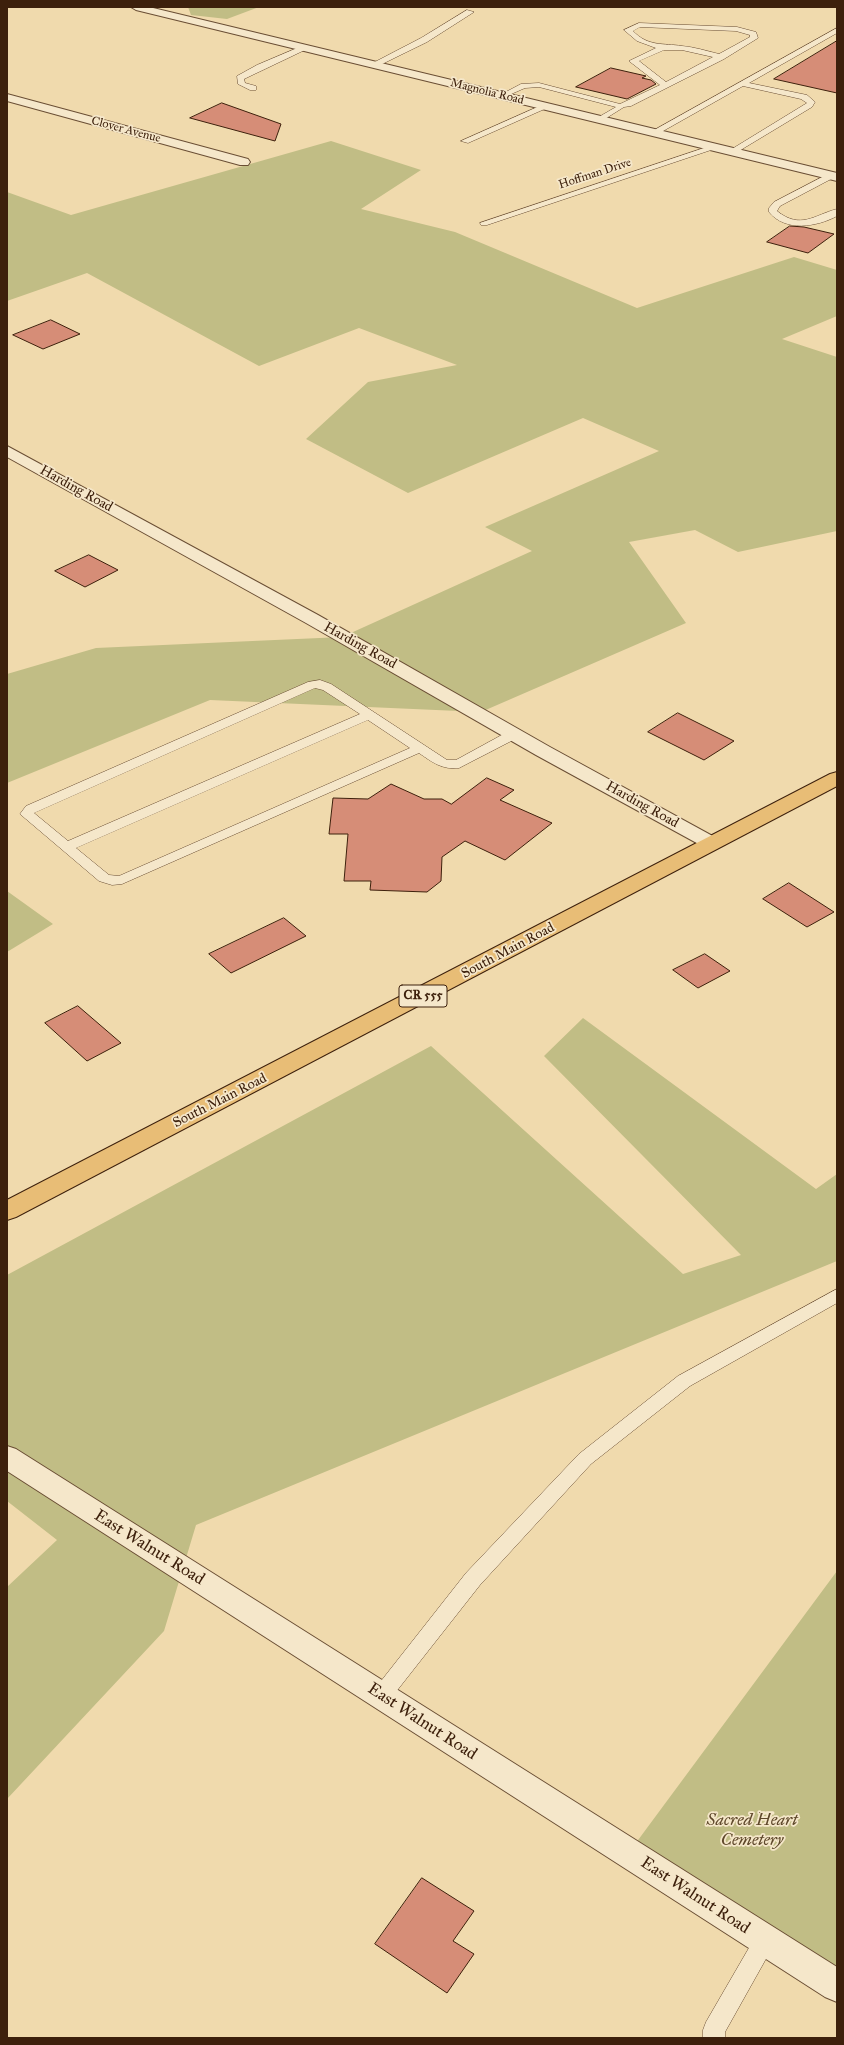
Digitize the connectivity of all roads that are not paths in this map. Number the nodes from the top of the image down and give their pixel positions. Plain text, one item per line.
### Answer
1 (136, 7) edge
2 (470, 12) dead end
3 (837, 30) edge
4 (304, 48) junction
5 (663, 48) junction
6 (721, 57) junction
7 (373, 65) junction
8 (744, 84) junction
9 (666, 85) junction
10 (253, 88) dead end
11 (502, 96) junction
12 (7, 97) edge
13 (620, 106) junction
14 (545, 107) junction
15 (600, 120) junction
16 (653, 133) junction
17 (465, 141) dead end
18 (713, 148) junction
19 (731, 152) junction
20 (244, 162) dead end
21 (833, 177) edge
22 (837, 212) edge
23 (484, 223) dead end
24 (7, 451) edge
25 (369, 714) junction
26 (514, 734) junction
27 (420, 748) junction
28 (837, 778) edge
29 (711, 844) junction
30 (66, 847) junction
31 (7, 1211) edge
32 (837, 1295) edge
33 (7, 1458) edge
34 (381, 1696) junction
35 (765, 1941) junction
36 (837, 1986) edge
37 (714, 2038) edge

1 - 4 street, Magnolia Road
2 - 7 lane
3 - 8 lane
4 - 7 street, Magnolia Road
4 - 10 lane
5 - 6 lane
5 - 6 lane
5 - 9 lane
6 - 9 lane
7 - 11 street, Magnolia Road
8 - 16 lane
8 - 19 lane
9 - 13 lane
11 - 13 lane
11 - 14 street, Magnolia Road
12 - 20 street, Clover Avenue
13 - 15 lane
14 - 15 street, Magnolia Road
14 - 17 lane
15 - 16 street, Magnolia Road
16 - 18 street, Magnolia Road
18 - 19 street, Magnolia Road
18 - 23 lane, Hoffman Drive
19 - 21 street, Magnolia Road
21 - 22 lane
24 - 26 street, Harding Road
25 - 27 lane
25 - 30 lane
25 - 30 lane
26 - 27 lane
26 - 29 street, Harding Road
27 - 30 lane
28 - 29 main road, South Main Road / CR 555
29 - 31 main road, South Main Road / CR 555
32 - 34 lane
33 - 34 street, East Walnut Road
34 - 35 street, East Walnut Road
35 - 36 street, East Walnut Road
35 - 37 lane

